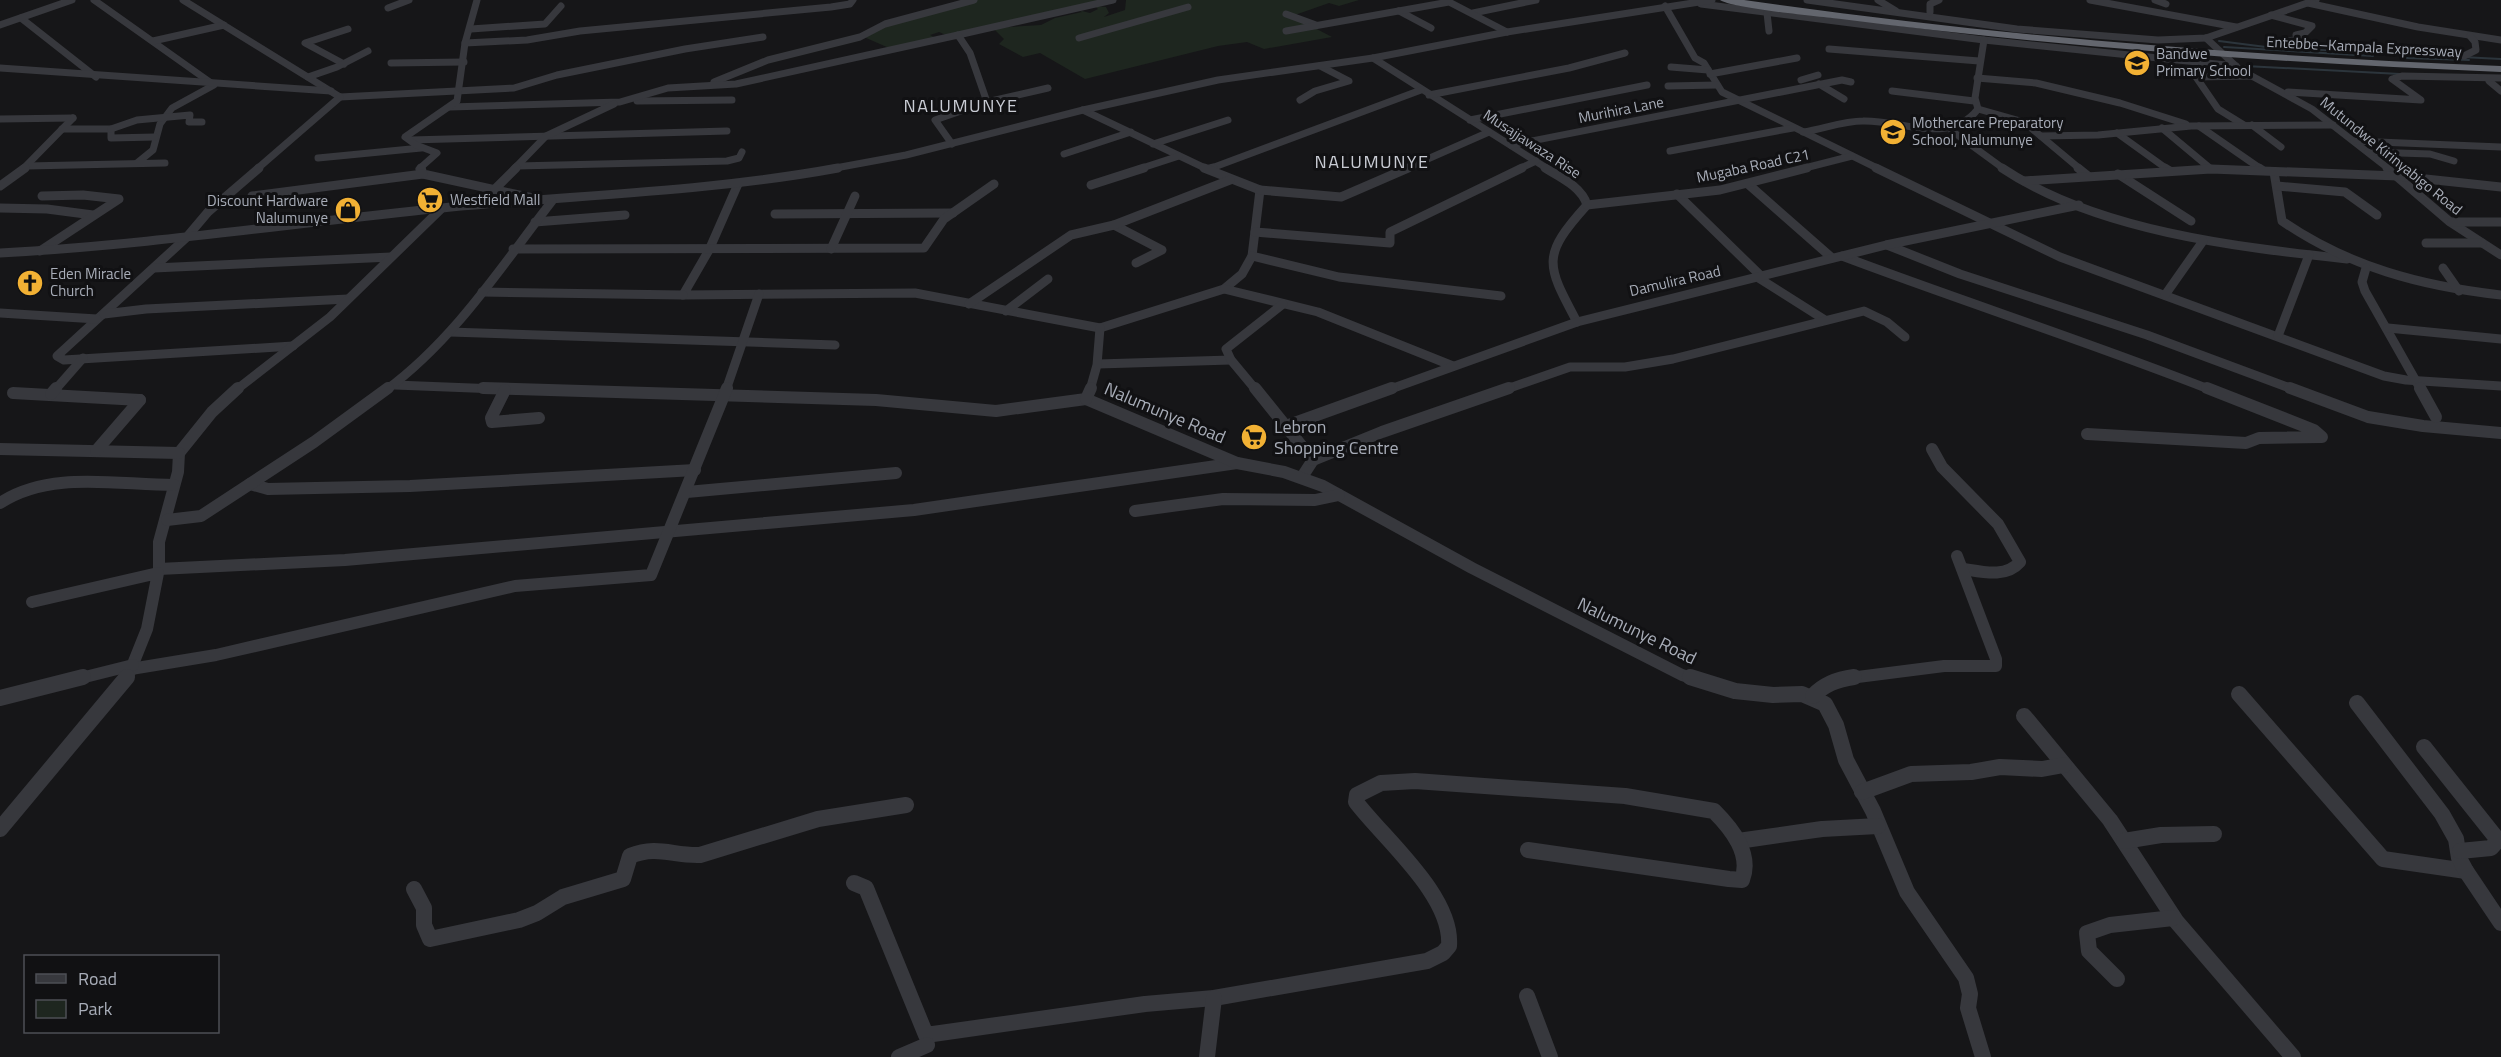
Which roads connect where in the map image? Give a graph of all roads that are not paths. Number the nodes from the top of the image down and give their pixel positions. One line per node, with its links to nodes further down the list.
1 (72, 0): 37 (street)
2 (94, 0): 56 (street)
3 (183, 0): 40 (street)
4 (409, 0): 27 (street)
5 (477, 0): 45 (street)
6 (853, 0): 57 (street)
7 (974, 0): 90 (street)
8 (1113, 0): 49 (street)
9 (1536, 0): 31 (street)
10 (1673, 0): 22 (street)
11 (1712, 0): 22 (street)
12 (1725, 0): 20 (highway, Entebbe–Kampala Expressway)
13 (1807, 0): 35 (street)
14 (1835, 0): 28 (street)
15 (1878, 0): 28 (street)
16 (1939, 0): 30 (street)
17 (2090, 0): 33 (street)
18 (2155, 0): 21 (street)
19 (2314, 0): 23 (street)
20 (1744, 1): 73 (highway, Entebbe–Kampala Expressway)
21 (2168, 2): 33 (street)
22 (1692, 3): 25 (street); 32 (street)
23 (2305, 3): 36 (street); 50 (street)
24 (561, 6): 45 (street)
25 (1665, 6): 48 (street); 76 (street)
26 (1188, 7): 52 (street)
27 (387, 8)
28 (1890, 8): 30 (street); 35 (street)
29 (1399, 12): 31 (street); 41 (street); 43 (street)
30 (1930, 12): 38 (street)
31 (1473, 13): 48 (street)
32 (1767, 13): 47 (street); 54 (street)
33 (2176, 14): 42 (street)
34 (1286, 15): 41 (street)
35 (1902, 15): 53 (street)
36 (2270, 15): 42 (street); 58 (street)
37 (21, 18): 39 (street); 79 (street)
38 (2008, 20)
39 (0, 25)
40 (224, 25): 56 (street); 80 (street)
41 (1317, 26): 46 (street)
42 (2236, 27): 53 (street)
43 (1431, 28)
44 (348, 29): 70 (street)
45 (471, 29): 57 (street)
46 (1286, 31)
47 (1769, 31)
48 (1507, 32): 64 (street)
49 (958, 35): 90 (street); 105 (street)
50 (2469, 36): 55 (street); 63 (street)
51 (763, 37): 94 (street)
52 (1079, 38)
53 (2206, 38): 71 (street, Mutundwe Kirinyabigo Road)
54 (1984, 40): 66 (street); 71 (street)
55 (2501, 40)
56 (153, 41): 86 (street)
57 (465, 43): 68 (street)
58 (2289, 44)
59 (1829, 49): 62 (street)
60 (368, 51): 70 (street)
61 (1625, 53): 97 (street)
62 (1898, 56): 66 (street); 67 (street)
63 (2464, 56)
64 (1373, 58): 72 (street); 97 (street, Musajjawaza Rise)
65 (1797, 58): 76 (street)
66 (1978, 60): 81 (street)
67 (1870, 61)
68 (464, 62): 69 (street); 94 (street)
69 (391, 63)
70 (344, 64): 80 (street)
71 (2233, 64): 78 (street, Mutundwe Kirinyabigo Road)
72 (1318, 66): 102 (street); 108 (street)
73 (2501, 67)
74 (0, 68): 79 (street)
75 (1676, 69): 76 (street)
76 (1709, 72): 88 (street)
77 (1818, 75): 89 (street)
78 (2252, 76): 98 (street, Mutundwe Kirinyabigo Road); 114 (street)
79 (96, 77): 86 (street)
80 (308, 77): 93 (street)
81 (1977, 78): 106 (street); 116 (street)
82 (2460, 78): 83 (street); 84 (street); 98 (street)
83 (2501, 80): 84 (street)
84 (2489, 81): 96 (street)
85 (1851, 82): 89 (street, Murihira Lane)
86 (214, 85): 93 (street); 110 (street)
87 (1647, 85): 112 (street)
88 (1717, 85): 91 (street); 103 (street)
89 (1816, 85): 100 (street); 103 (street, Murihira Lane)
90 (705, 86): 104 (street)
91 (1668, 86)
92 (1048, 88): 105 (street)
93 (331, 91): 99 (street)
94 (459, 91): 99 (street); 107 (street)
95 (1892, 91): 106 (street)
96 (2501, 91)
97 (1425, 92): 112 (street, Musajjawaza Rise); 152 (street)
98 (2285, 92): 115 (street, Mutundwe Kirinyabigo Road)
99 (340, 97): 195 (street)
100 (1844, 99)
101 (732, 100): 104 (street)
102 (1300, 100)
103 (1736, 100): 117 (street); 134 (street, Murihira Lane)
104 (620, 102): 107 (street); 127 (street)
105 (987, 102): 132 (street)
106 (1976, 105): 122 (street); 128 (street)
107 (450, 107): 130 (street)
108 (1083, 110): 123 (street); 132 (street)
109 (0, 118): 119 (street)
110 (161, 118): 113 (street); 120 (street); 129 (street)
111 (1228, 120): 133 (street)
112 (1470, 120): 124 (street, Musajjawaza Rise)
113 (202, 122)
114 (2249, 125): 115 (street); 116 (street); 136 (street)
115 (2333, 125): 131 (street, Mutundwe Kirinyabigo Road)
116 (2195, 126): 118 (street); 154 (street)
117 (1794, 128): 125 (street); 139 (street)
118 (2162, 128): 126 (street); 151 (street)
119 (62, 129): 120 (street); 149 (street)
120 (111, 129): 129 (street)
121 (727, 131): 127 (street)
122 (1952, 131): 125 (street); 161 (street)
123 (1131, 132): 133 (street); 141 (street)
124 (1489, 132): 134 (street, Musajjawaza Rise); 170 (street)
125 (1803, 132): 143 (street)
126 (2117, 133): 128 (street); 153 (street)
127 (546, 136): 130 (street); 150 (street)
128 (2041, 136): 158 (street)
129 (155, 137): 147 (street)
130 (406, 140): 135 (street)
131 (2354, 141): 137 (street); 140 (street, Mutundwe Kirinyabigo Road)
132 (952, 144): 163 (street)
133 (1153, 144): 142 (street)
134 (1511, 145): 145 (street, Musajjawaza Rise)
135 (424, 147): 144 (street); 156 (street)
136 (2281, 147)
137 (2501, 147)
138 (742, 152): 150 (street)
139 (1670, 152)
140 (2368, 152): 146 (street); 159 (street, Mutundwe Kirinyabigo Road)
141 (1064, 154)
142 (1179, 156): 152 (street); 165 (street)
143 (1852, 156): 162 (street, Mugaba Road C21); 192 (street)
144 (318, 158)
145 (1536, 161): 176 (street, Musajjawaza Rise); 194 (street)
146 (2454, 161)
147 (137, 163): 148 (street); 149 (street)
148 (165, 163)
149 (27, 166): 166 (street)
150 (517, 166): 169 (street)
151 (2211, 169): 153 (street); 154 (street)
152 (1209, 170): 160 (street)
153 (2170, 171): 157 (street)
154 (2264, 171): 155 (street)
155 (2274, 172): 159 (street); 167 (street)
156 (423, 174): 169 (street); 173 (street)
157 (2118, 174): 158 (street); 188 (street)
158 (2088, 176): 161 (street)
159 (2398, 176): 168 (street); 190 (street, Mutundwe Kirinyabigo Road)
160 (1230, 180): 170 (street); 193 (street)
161 (2024, 181): 177 (street)
162 (1749, 183): 171 (street, Mugaba Road C21); 209 (street)
163 (738, 184): 175 (street); 202 (street)
164 (994, 184): 182 (street)
165 (1091, 185)
166 (0, 186)
167 (2277, 186): 186 (street); 210 (street)
168 (2501, 187)
169 (495, 189): 175 (street)
170 (1260, 190): 194 (street)
171 (1677, 194): 176 (street, Mugaba Road C21); 215 (street)
172 (42, 196): 184 (street)
173 (252, 196)
174 (855, 196): 181 (street)
175 (547, 201): 179 (street); 189 (street)
176 (1587, 205): 232 (street, Musajjawaza Rise)
177 (2079, 205): 192 (street, Damulira Road); 196 (street)
178 (0, 208): 180 (street)
179 (442, 208): 195 (street); 208 (street)
180 (47, 209): 184 (street); 187 (street)
181 (848, 213): 182 (street); 183 (street); 201 (street)
182 (953, 213): 201 (street)
183 (775, 214)
184 (93, 215): 203 (street)
185 (625, 215): 189 (street)
186 (2377, 215)
187 (30, 219)
188 (2192, 221)
189 (535, 222): 200 (street)
190 (2450, 222): 191 (street); 198 (street, Mutundwe Kirinyabigo Road)
191 (2501, 222)
192 (1989, 223): 199 (street, Damulira Road); 222 (street)
193 (1114, 225): 211 (street); 226 (street)
194 (1256, 232): 207 (street)
195 (186, 238): 203 (street); 212 (street)
196 (2203, 241): 205 (street); 222 (street)
197 (2426, 243): 198 (street)
198 (2483, 243): 206 (street, Mutundwe Kirinyabigo Road)
199 (1886, 245): 209 (street, Damulira Road); 258 (street)
200 (513, 249): 202 (street); 219 (street)
201 (831, 249): 202 (street)
202 (709, 250): 221 (street)
203 (39, 251): 204 (street)
204 (0, 253)
205 (2309, 255): 210 (street); 237 (street)
206 (2501, 255)
207 (1252, 256): 217 (street); 224 (street)
208 (391, 257): 212 (street); 225 (street)
209 (1837, 257): 215 (street, Damulira Road); 257 (street)
210 (2347, 259): 213 (street)
211 (1136, 263)
212 (154, 268): 230 (street)
213 (2366, 268): 218 (street); 234 (street)
214 (2443, 268): 218 (street)
215 (1759, 277): 231 (street); 232 (street, Damulira Road)
216 (1048, 279): 228 (street)
217 (1224, 289): 227 (street); 233 (street)
218 (2459, 291): 223 (street)
219 (482, 292): 221 (street); 235 (street)
220 (759, 294): 221 (street); 226 (street); 239 (street)
221 (683, 295)
222 (2165, 295): 237 (street)
223 (2501, 295)
224 (1501, 296)
225 (348, 299): 230 (street); 241 (street)
226 (969, 304): 228 (street)
227 (1283, 304): 243 (street); 245 (street)
228 (1006, 312): 233 (street)
229 (0, 313): 230 (street)
230 (101, 317): 242 (street)
231 (1825, 320): 236 (street); 263 (street)
232 (1577, 322): 245 (street, Damulira Road)
233 (1100, 328): 244 (street)
234 (2388, 328): 238 (street); 246 (street)
235 (450, 332): 239 (street); 247 (street)
236 (1905, 336)
237 (2278, 336): 246 (street)
238 (2501, 339)
239 (744, 341): 240 (street); 252 (street)
240 (835, 345)
241 (293, 346): 242 (street); 262 (street)
242 (83, 358): 251 (street)
243 (1231, 360): 244 (street); 256 (street)
244 (1098, 364): 253 (street)
245 (1453, 366): 256 (street, Damulira Road)
246 (2414, 379): 248 (street); 254 (street)
247 (395, 385): 249 (street); 268 (street)
248 (2501, 386)
249 (505, 390): 252 (street); 255 (street)
250 (13, 393): 251 (street)
251 (51, 394): 261 (street)
252 (723, 398): 253 (street); 265 (street)
253 (1086, 399): 264 (street, Nalumunye Road)
254 (2436, 417)
255 (539, 418)
256 (1289, 425): 263 (street)
257 (2087, 434)
258 (2501, 434)
259 (0, 449): 261 (street)
260 (1932, 449): 277 (street)
261 (96, 452): 262 (street)
262 (179, 453): 269 (street)
263 (1312, 460): 267 (street)
264 (1237, 463): 267 (street, Nalumunye Road); 275 (street)
265 (695, 470): 268 (street); 270 (street)
266 (896, 473): 270 (street)
267 (1302, 477): 271 (street, Nalumunye Road)
268 (250, 484): 274 (street)
269 (174, 485): 272 (street); 274 (street)
270 (687, 492): 275 (street)
271 (1339, 495): 273 (street); 281 (street, Nalumunye Road)
272 (0, 503)
273 (1135, 511)
274 (167, 520): 275 (street)
275 (669, 532): 279 (street)
276 (1957, 556): 277 (street)
277 (1964, 570): 281 (street)
278 (32, 602): 279 (street)
279 (132, 667): 282 (street); 290 (street)
280 (2239, 694): 296 (street)
281 (1813, 696): 287 (street)
282 (0, 698)
283 (2358, 703): 295 (street)
284 (2024, 716): 286 (street)
285 (2424, 747): 295 (street)
286 (2064, 765): 287 (street); 293 (street)
287 (1862, 792): 289 (street)
288 (906, 805): 298 (street)
289 (1878, 826): 292 (street); 308 (street)
290 (0, 829)
291 (2214, 834): 293 (street)
292 (1738, 841): 294 (street); 303 (street)
293 (2124, 841): 299 (street)
294 (1528, 850)
295 (2460, 851): 296 (street)
296 (2466, 871): 300 (street)
297 (854, 883): 303 (street)
298 (414, 889)
299 (2173, 918): 301 (street); 309 (street)
300 (2501, 923)
301 (2117, 979)
302 (1527, 996): 307 (street)
303 (1214, 998): 306 (street)
304 (927, 1045): 305 (street)
305 (899, 1057)
306 (1207, 1057)
307 (1551, 1057)
308 (1983, 1057)
309 (2293, 1057)

